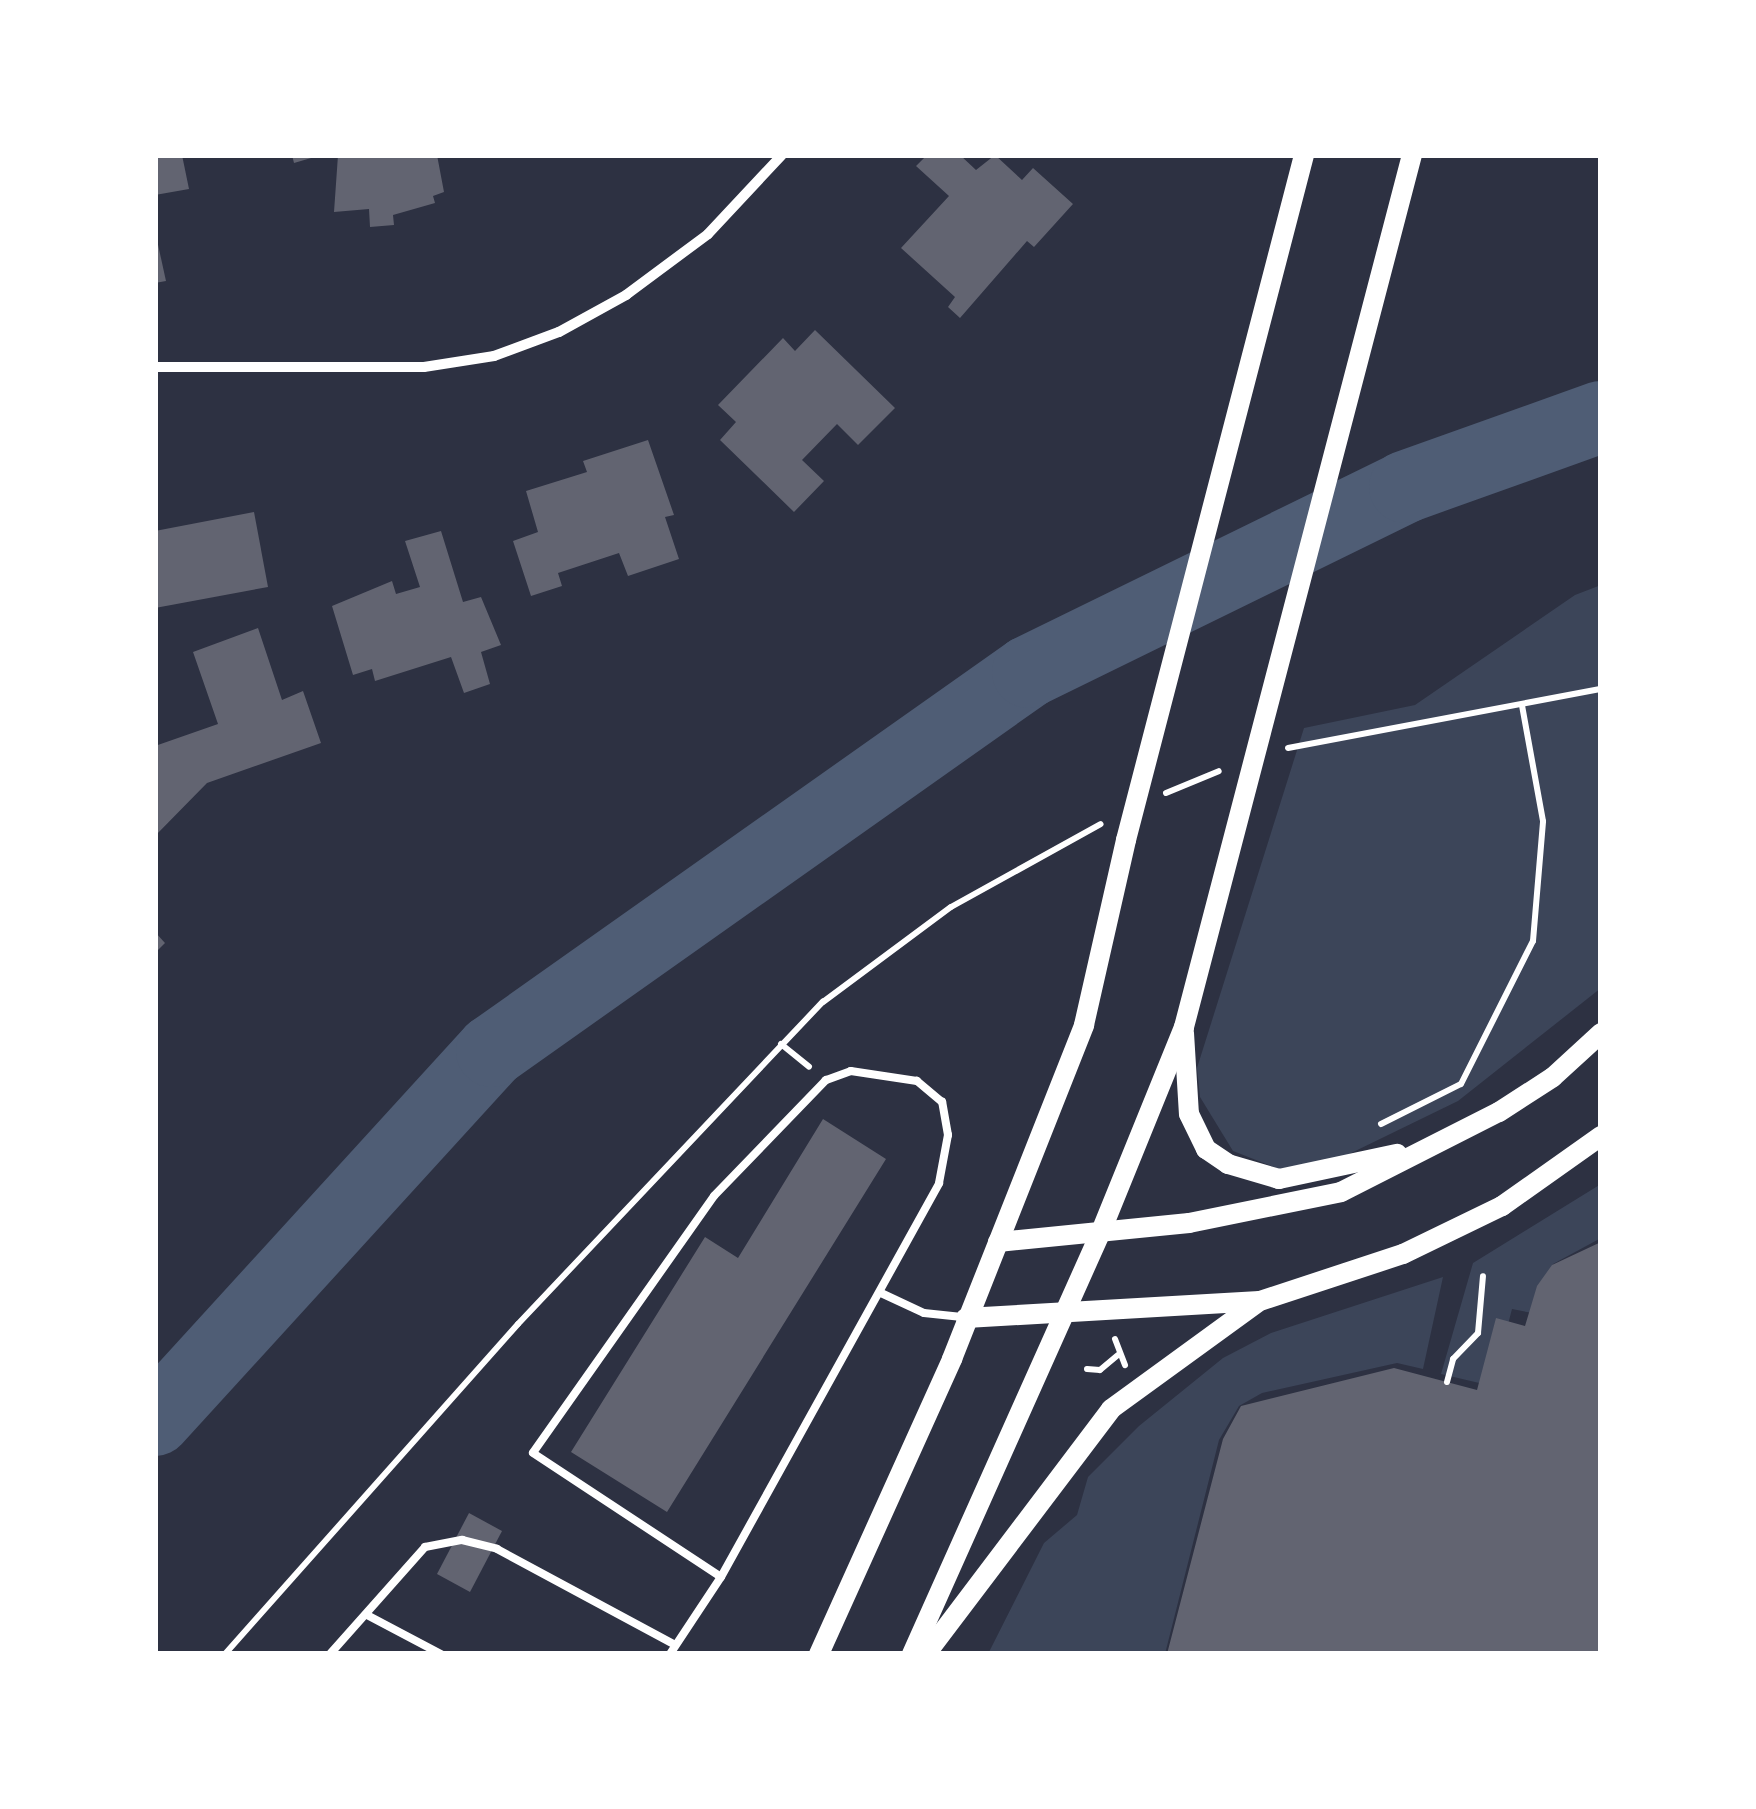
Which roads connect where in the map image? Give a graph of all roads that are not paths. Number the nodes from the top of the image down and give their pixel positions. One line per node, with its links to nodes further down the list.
1 (782, 155): 4 (street)
2 (1304, 155): 10 (main road)
3 (1412, 155): 5 (main road)
4 (155, 366)
5 (1184, 1027): 8 (main road); 9 (main road)
6 (1601, 1033): 8 (main road)
7 (1601, 1136): 12 (main road)
8 (1447, 1141): 9 (main road)
9 (1102, 1229): 10 (main road); 13 (main road)
10 (998, 1242): 14 (main road)
11 (881, 1293): 14 (lane); 15 (lane); 15 (lane)
12 (1260, 1301): 13 (main road); 23 (main road)
13 (1062, 1316): 14 (main road); 22 (main road)
14 (966, 1318): 21 (main road)
15 (721, 1577): 17 (lane)
16 (367, 1615): 17 (lane); 18 (lane); 19 (lane)
17 (675, 1645): 20 (lane)
18 (330, 1654)
19 (441, 1654)
20 (670, 1654)
21 (819, 1654)
22 (912, 1654)
23 (926, 1654)

